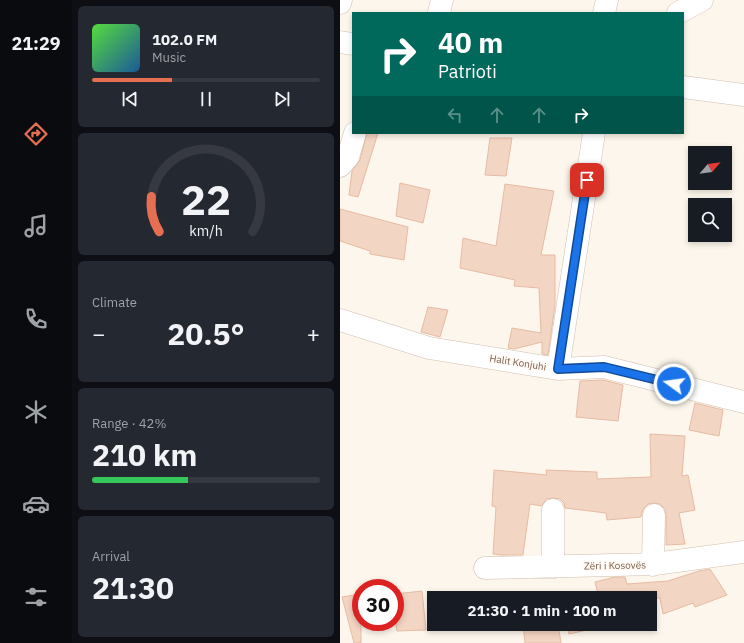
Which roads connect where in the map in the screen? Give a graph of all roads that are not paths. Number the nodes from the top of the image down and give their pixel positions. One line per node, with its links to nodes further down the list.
1 (442, 0): 4 (street)
2 (607, 0): 5 (street)
3 (702, 0): 6 (street)
4 (439, 12)
5 (604, 12)
6 (680, 12)
7 (340, 42): 8 (street)
8 (352, 44)
9 (684, 87): 10 (street)
10 (744, 95)
11 (355, 134): 13 (street)
12 (594, 134): 15 (street)
13 (340, 166)
14 (340, 320): 15 (street, Halit Konjuhi)
15 (558, 369): 16 (street, Halit Konjuhi)
16 (744, 402)
17 (553, 510): 21 (street)
18 (650, 516): 20 (street)
19 (744, 552): 20 (street, Zëri i Kosovës)
20 (648, 565): 21 (street, Zëri i Kosovës)
21 (553, 567): 22 (street, Zëri i Kosovës)
22 (485, 568)

